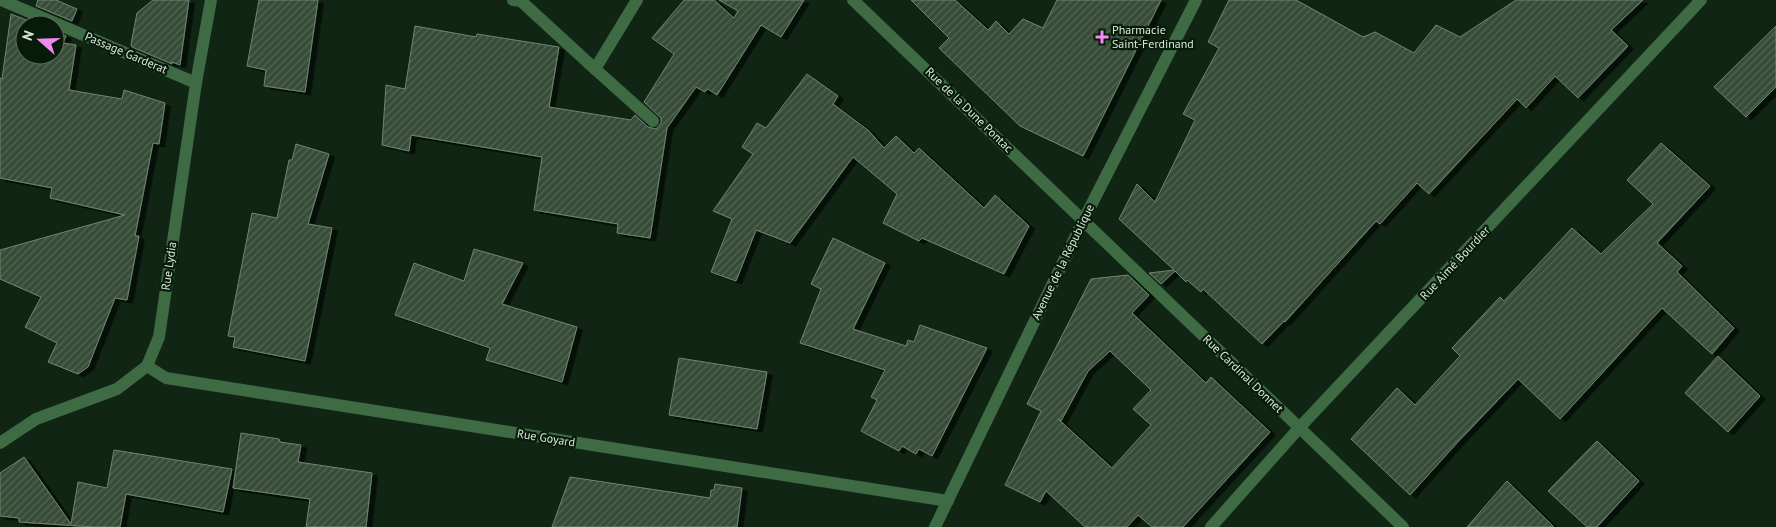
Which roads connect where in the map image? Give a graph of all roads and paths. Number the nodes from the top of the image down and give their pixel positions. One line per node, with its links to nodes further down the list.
1 (1, 0): 9 (street, Passage Garderat)
2 (210, 0): 9 (street, Rue Lydia)
3 (513, 0): 8 (street)
4 (637, 0): 8 (street)
5 (853, 0): 11 (street, Rue de la Dune Pontac)
6 (1196, 0): 11 (street, Avenue de la République)
7 (1701, 0): 13 (street, Rue Aimé Bourdier)
8 (595, 69): 10 (street)
9 (196, 83): 12 (street, Rue Lydia)
10 (653, 121)
11 (1083, 220): 13 (street, Rue Cardinal Donnet); 15 (street, Avenue de la République)
12 (147, 366): 14 (street); 15 (street, Rue Goyard)
13 (1300, 428): 17 (street, Rue Aimé Bourdier); 18 (street, Rue Cardinal Donnet)
14 (0, 443)
15 (948, 501): 16 (street, Avenue de la République)
16 (935, 527)
17 (1211, 527)
18 (1403, 527)

